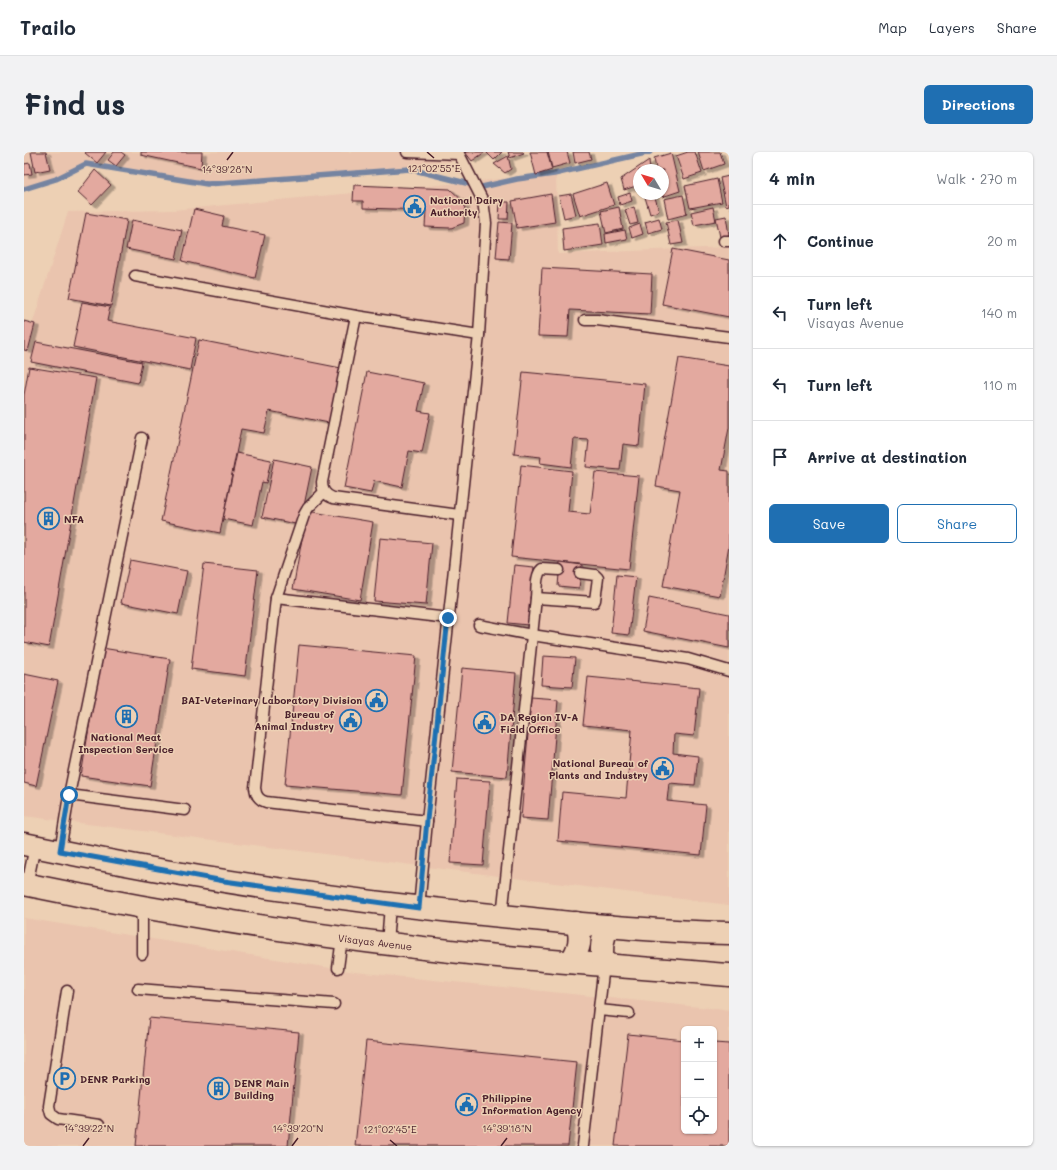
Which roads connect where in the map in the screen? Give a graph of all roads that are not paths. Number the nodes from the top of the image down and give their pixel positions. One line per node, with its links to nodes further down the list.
1 (407, 152): 2 (lane)
2 (459, 153): 6 (lane)
3 (135, 276): 4 (lane)
4 (356, 316): 6 (lane); 9 (lane)
5 (585, 320): 7 (lane)
6 (479, 335): 10 (lane)
7 (729, 338)
8 (142, 438): 19 (lane)
9 (324, 492): 10 (lane); 13 (lane)
10 (459, 515): 15 (lane)
11 (559, 570): 14 (lane)
12 (580, 573): 14 (lane)
13 (276, 598): 15 (lane); 21 (lane)
14 (536, 598): 17 (lane)
15 (448, 618): 21 (lane)
16 (479, 625): 17 (lane)
17 (532, 635): 18 (lane); 28 (lane)
18 (729, 671)
19 (69, 795): 20 (lane); 23 (lane)
20 (185, 810)
21 (427, 820): 27 (lane)
22 (29, 845): 23 (main road); 24 (lane)
23 (60, 851): 25 (main road)
24 (25, 885): 26 (main road, Visayas Avenue)
25 (390, 904): 27 (main road); 33 (lane)
26 (140, 907): 32 (main road, Visayas Avenue); 34 (lane)
27 (419, 908): 28 (main road)
28 (502, 916): 29 (main road)
29 (576, 923): 30 (main road); 35 (main road)
30 (609, 926): 31 (main road); 36 (main road)
31 (729, 933)
32 (342, 938): 33 (main road, Visayas Avenue); 37 (lane)
33 (387, 944): 35 (main road, Visayas Avenue)
34 (142, 954)
35 (571, 962): 36 (main road, Visayas Avenue)
36 (604, 965): 38 (main road, Visayas Avenue); 42 (lane)
37 (338, 968)
38 (729, 975)
39 (138, 990): 41 (lane)
40 (67, 991): 44 (lane)
41 (334, 1004)
42 (599, 1010): 43 (lane); 45 (lane)
43 (629, 1013)
44 (99, 1125)
45 (583, 1146)

